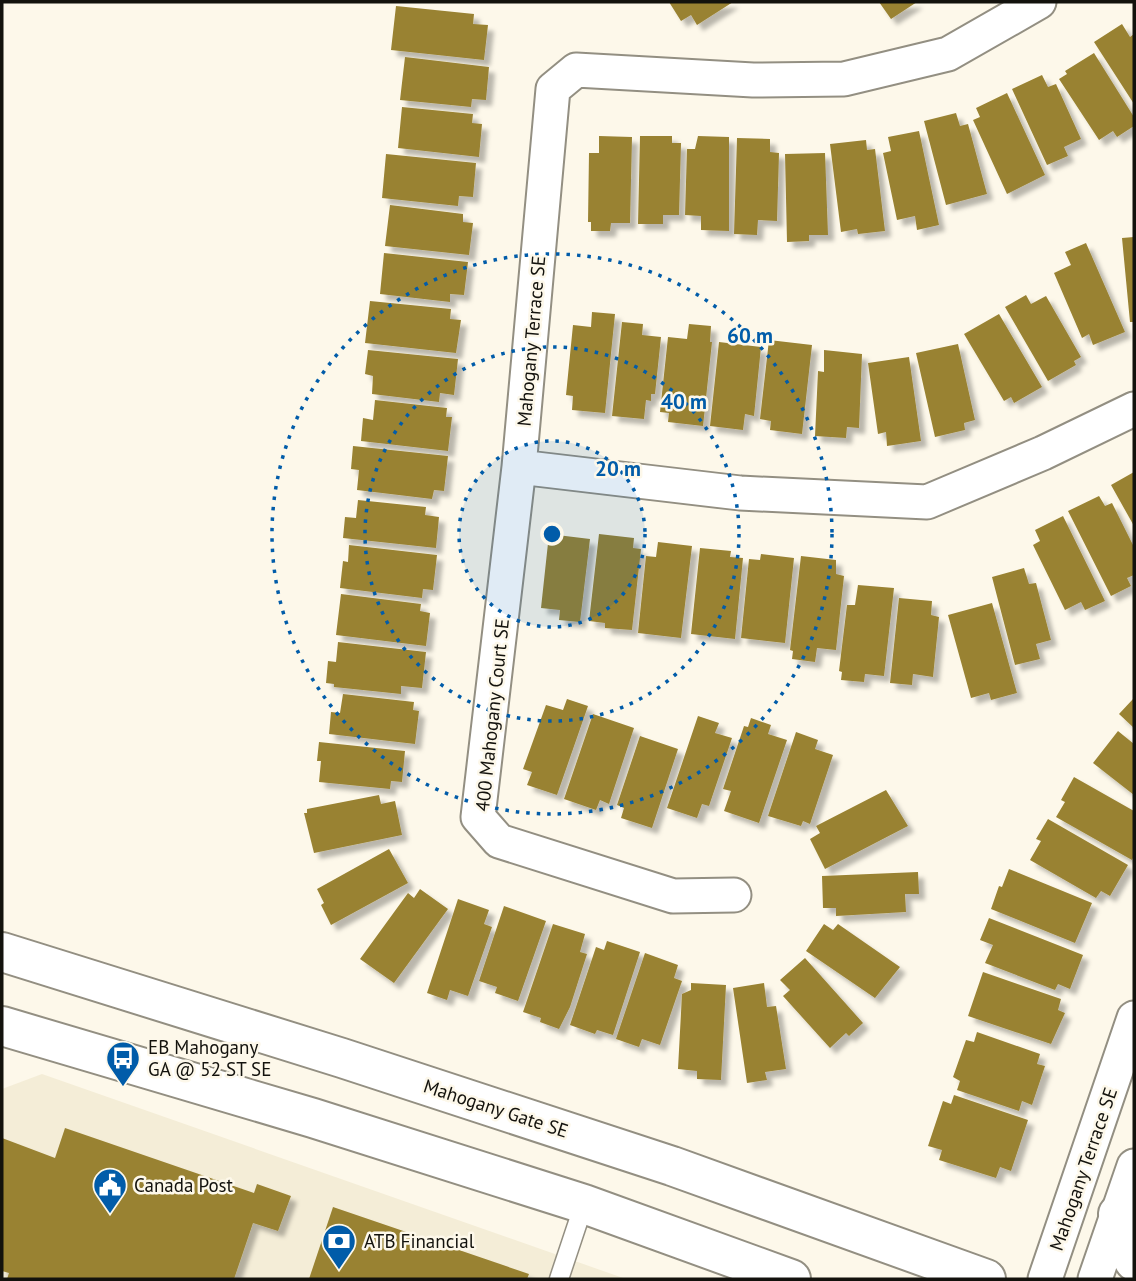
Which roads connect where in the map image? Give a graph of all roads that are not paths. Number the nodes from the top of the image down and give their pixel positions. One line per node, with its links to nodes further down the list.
1 (1040, 2): 3 (street, Mahogany Terrace SE)
2 (1134, 409): 3 (street)
3 (519, 467): 4 (street, 400 Mahogany Court SE)
4 (734, 895)
5 (2, 952): 14 (street, Mahogany Gate SE)
6 (1134, 1018): 15 (street, Mahogany Terrace SE)
7 (2, 1026): 9 (street)
8 (1134, 1166): 10 (street)
9 (584, 1204): 12 (lane); 13 (street)
10 (1118, 1214): 11 (street); 16 (street)
11 (1134, 1261)
12 (559, 1279)
13 (791, 1279)
14 (986, 1279)
15 (1045, 1279)
16 (1095, 1279)

